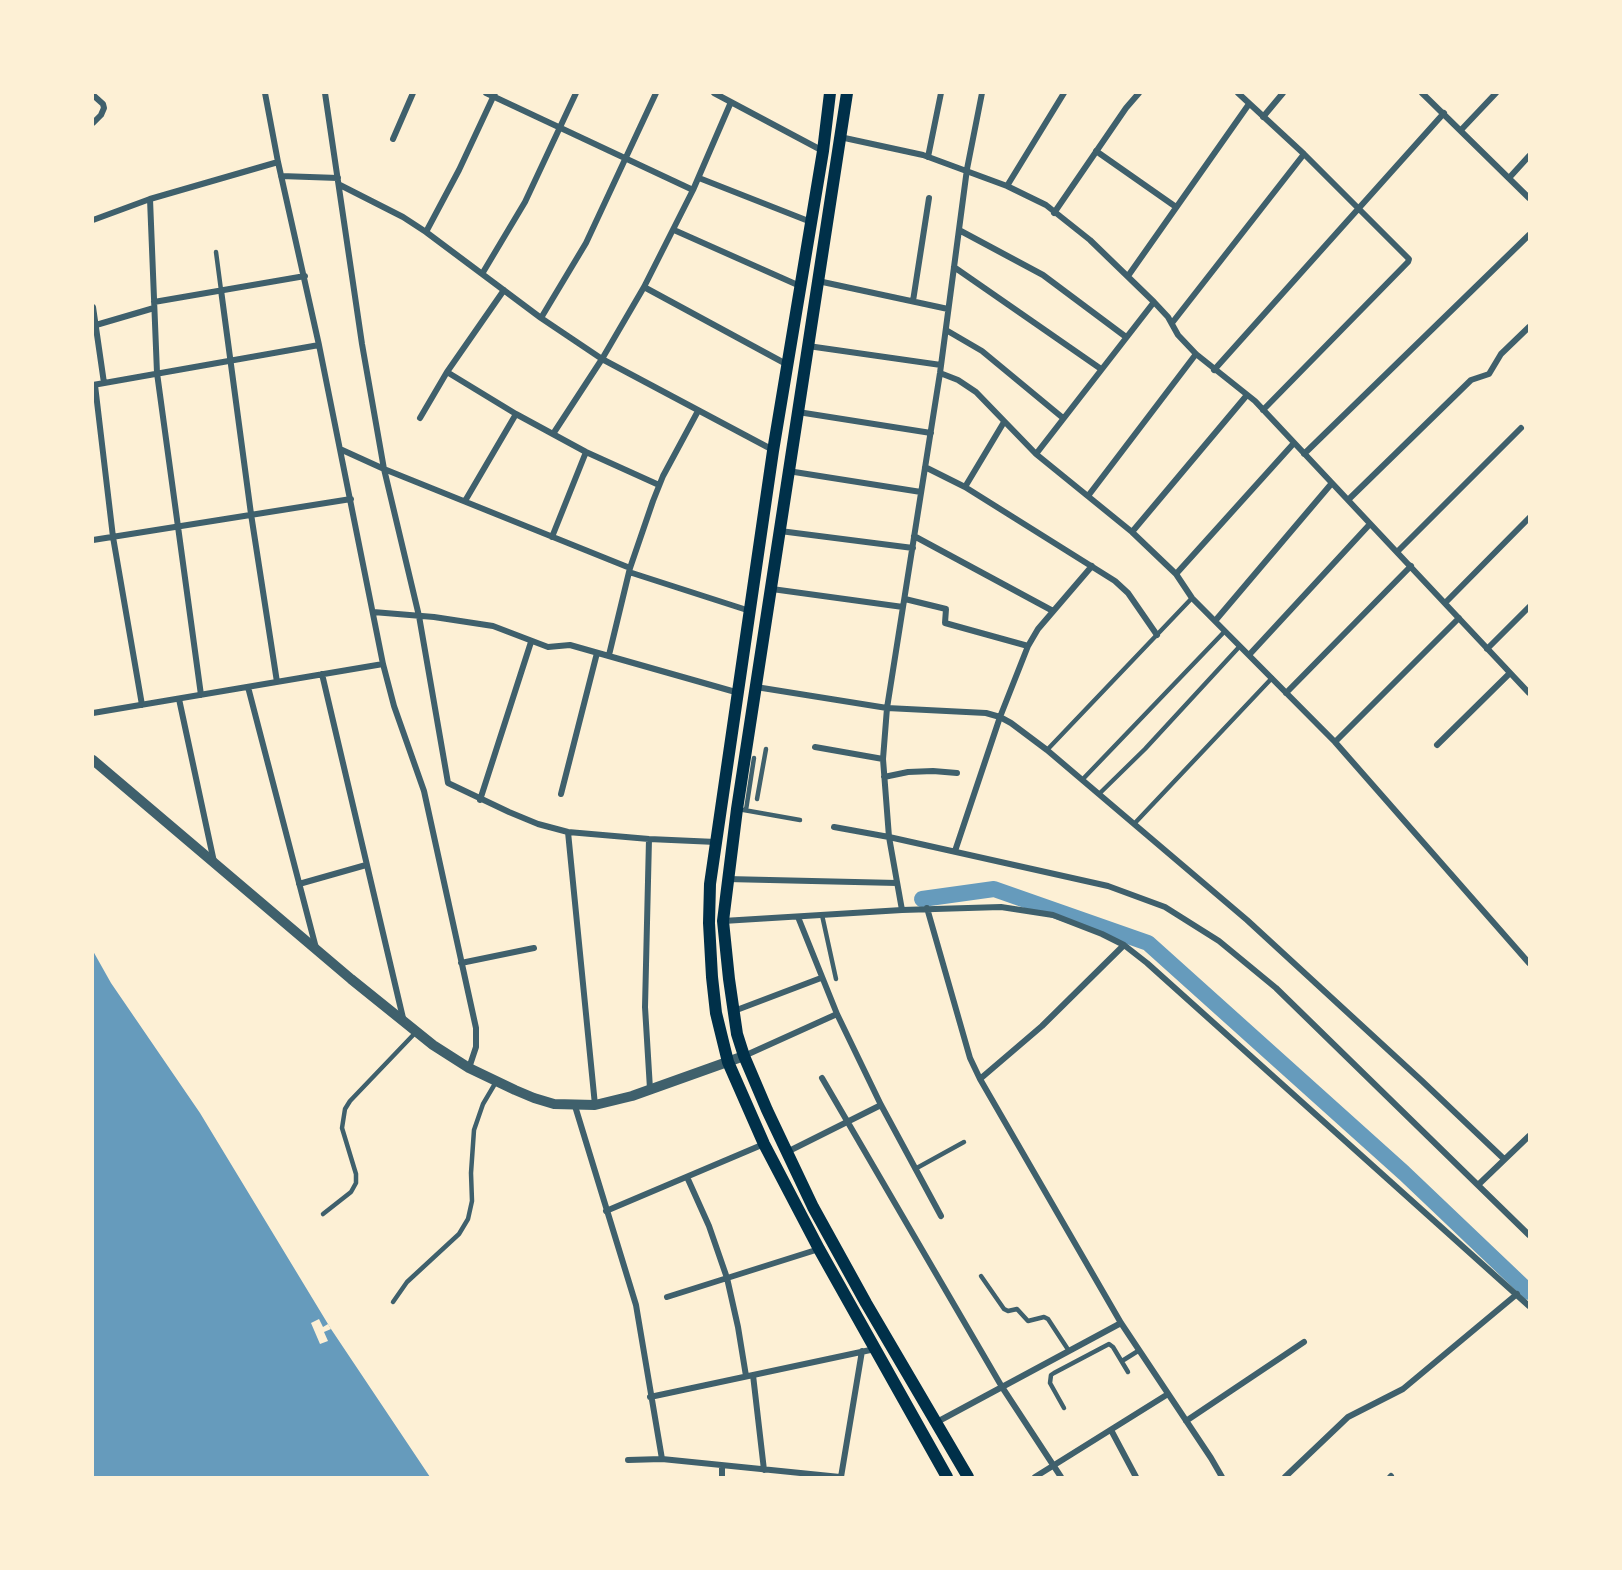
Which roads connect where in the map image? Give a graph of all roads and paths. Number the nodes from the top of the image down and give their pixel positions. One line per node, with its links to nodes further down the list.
1 (265, 93): 35 (street)
2 (325, 93): 40 (street)
3 (413, 93): 28 (street)
4 (486, 93): 18 (street)
5 (576, 93): 25 (street)
6 (656, 93): 34 (street)
7 (714, 93): 20 (street)
8 (830, 93): 29 (main road)
9 (847, 93): 27 (main road)
10 (941, 93): 33 (street)
11 (982, 93): 36 (street)
12 (1064, 93): 41 (street)
13 (1139, 93): 30 (street)
14 (1238, 93): 21 (street)
15 (1283, 93): 23 (street)
16 (1422, 93): 22 (street)
17 (1496, 93): 26 (street)
18 (494, 94): 25 (street); 53 (street)
19 (93, 95): 24 (street)
20 (731, 102): 29 (street); 38 (street)
21 (1249, 104): 23 (street); 46 (street)
22 (1444, 114): 26 (street); 47 (street)
23 (1263, 117): 31 (street)
24 (93, 123)
25 (560, 128): 34 (street); 57 (street)
26 (1461, 130): 39 (street)
27 (839, 137): 33 (street); 60 (main road)
28 (393, 139)
29 (823, 151): 50 (main road)
30 (1096, 151): 46 (street); 48 (street)
31 (1304, 154): 47 (street); 71 (street)
32 (1529, 156): 39 (street)
33 (928, 157): 36 (street)
34 (625, 158): 42 (street); 70 (street)
35 (278, 162): 37 (street); 45 (street)
36 (967, 170): 41 (street); 52 (street)
37 (281, 176): 40 (street); 58 (street)
38 (699, 178): 42 (street); 50 (street)
39 (1509, 178): 44 (street)
40 (339, 182): 53 (street); 108 (street)
41 (1007, 186): 48 (street)
42 (693, 190): 51 (street)
43 (929, 198): 65 (street)
44 (1529, 198)
45 (150, 199): 49 (street); 67 (street)
46 (1176, 207): 59 (street)
47 (1358, 208): 84 (street); 91 (street)
48 (1054, 213): 59 (street)
49 (93, 220)
50 (811, 222): 61 (main road)
51 (674, 230): 61 (street); 62 (street)
52 (959, 231): 56 (street); 75 (street)
53 (426, 232): 57 (street)
54 (1529, 235): 106 (street)
55 (216, 252): 63 (lane)
56 (954, 267): 69 (street); 83 (street)
57 (482, 274): 64 (street)
58 (305, 276): 63 (street); 76 (street)
59 (1128, 276): 66 (street)
60 (817, 281): 65 (street); 77 (main road)
61 (800, 286): 81 (main road)
62 (644, 287): 80 (street); 81 (street)
63 (221, 290): 67 (street); 79 (street)
64 (504, 290): 70 (street); 85 (street)
65 (913, 302): 69 (street)
66 (1154, 302): 71 (street); 75 (street)
67 (154, 305): 72 (street); 86 (street)
68 (93, 307): 72 (street)
69 (948, 309): 74 (street)
70 (541, 318): 80 (street)
71 (1172, 323): 78 (street)
72 (96, 325): 88 (street)
73 (1529, 327): 116 (street)
74 (945, 330): 82 (street); 96 (street)
75 (1126, 337): 83 (street)
76 (320, 345): 79 (street); 102 (street)
77 (807, 346): 82 (street); 93 (main road)
78 (1196, 354): 84 (street); 114 (street)
79 (230, 360): 86 (street); 118 (street)
80 (602, 360): 92 (street); 100 (street)
81 (788, 365): 103 (main road)
82 (941, 365): 87 (street)
83 (1101, 369): 96 (street)
84 (1214, 370): 90 (street)
85 (447, 372): 94 (street); 95 (street)
86 (157, 373): 88 (street); 121 (street)
87 (940, 373): 97 (street); 99 (street)
88 (104, 383): 89 (street)
89 (94, 385): 125 (street)
90 (1247, 395): 91 (street); 123 (street)
91 (1263, 410): 101 (street)
92 (698, 411): 103 (street); 111 (street)
93 (797, 412): 99 (street); 109 (main road)
94 (516, 414): 100 (street); 117 (street)
95 (420, 418)
96 (1064, 418): 105 (street)
97 (1004, 422): 105 (street); 112 (street)
98 (1521, 428): 129 (street)
99 (931, 433): 107 (street)
100 (553, 434): 104 (street)
101 (1294, 443): 106 (street); 133 (street)
102 (340, 449): 108 (street); 115 (street)
103 (773, 451): 140 (main road)
104 (586, 452): 111 (street); 126 (street)
105 (1036, 454): 114 (street)
106 (1304, 454): 110 (street)
107 (925, 467): 112 (street); 113 (street)
108 (384, 469): 117 (street); 143 (street)
109 (788, 471): 113 (street); 122 (main road)
110 (1332, 483): 116 (street); 145 (street)
111 (659, 485): 132 (street)
112 (965, 487): 130 (street)
113 (921, 492): 124 (street)
114 (1088, 496): 123 (street)
115 (351, 499): 118 (street); 142 (street)
116 (1348, 500): 120 (street)
117 (465, 501): 126 (street)
118 (251, 514): 121 (street); 159 (street)
119 (1529, 518): 137 (street)
120 (1370, 524): 129 (street); 154 (street)
121 (177, 526): 125 (street); 165 (street)
122 (780, 531): 128 (street); 134 (main road)
123 (1132, 532): 133 (street)
124 (914, 536): 128 (street); 141 (street)
125 (113, 537): 127 (street); 167 (street)
126 (552, 537): 132 (street)
127 (93, 540)
128 (912, 548): 136 (street)
129 (1397, 552): 131 (street)
130 (1092, 566): 141 (street); 147 (street)
131 (1411, 566): 137 (street); 163 (street)
132 (630, 570): 140 (street); 153 (street)
133 (1176, 574): 135 (street)
134 (771, 589): 138 (street); 161 (main road)
135 (1192, 598): 145 (street); 147 (lane)
136 (905, 599): 138 (street); 149 (street)
137 (1445, 603): 144 (street)
138 (903, 607): 168 (street)
139 (1529, 607): 151 (street)
140 (750, 611): 162 (main road)
141 (1053, 611): 149 (street)
142 (373, 612): 143 (street); 155 (street)
143 (419, 616): 148 (street); 186 (street)
144 (1459, 618): 151 (street); 171 (street)
145 (1215, 621): 146 (street)
146 (1225, 631): 150 (street); 182 (lane)
147 (1157, 635): 175 (lane)
148 (531, 642): 152 (street); 186 (street)
149 (1028, 646): 170 (street)
150 (1240, 646): 154 (street); 184 (lane)
151 (1487, 649): 156 (street)
152 (597, 652): 153 (street); 183 (street)
153 (609, 655): 162 (street)
154 (1249, 655): 158 (street)
155 (383, 664): 157 (street); 209 (street)
156 (1510, 673): 164 (street); 172 (street)
157 (322, 674): 159 (street); 197 (street)
158 (1272, 678): 163 (street); 189 (lane)
159 (277, 682): 160 (street)
160 (248, 687): 165 (street); 200 (street)
161 (755, 687): 168 (street); 176 (main road)
162 (739, 693): 194 (main road)
163 (1286, 693): 171 (street)
164 (1529, 693)
165 (201, 695): 166 (street)
166 (179, 699): 167 (street); 196 (street)
167 (142, 705): 169 (street)
168 (887, 708): 170 (street); 177 (street)
169 (93, 713)
170 (1000, 717): 175 (street); 195 (street)
171 (1335, 742): 210 (street)
172 (1437, 746)
173 (815, 747): 177 (street)
174 (766, 749): 179 (lane)
175 (1047, 750): 182 (street)
176 (750, 758): 179 (lane); 187 (main road)
177 (883, 759): 181 (street)
178 (93, 760): 196 (street)
179 (764, 760): 185 (lane)
180 (957, 773): 181 (street)
181 (884, 777): 192 (street)
182 (1082, 780): 184 (street)
183 (561, 794)
184 (1099, 794): 189 (street)
185 (757, 799)
186 (480, 800): 191 (street)
187 (741, 809): 188 (lane); 198 (main road)
188 (800, 820)
189 (1134, 824): 232 (street)
190 (834, 827): 192 (street)
191 (568, 832): 193 (street); 224 (street)
192 (889, 837): 195 (street); 199 (street)
193 (649, 839): 194 (street); 223 (street)
194 (716, 842): 218 (main road)
195 (955, 851): 235 (street)
196 (214, 863): 208 (street)
197 (366, 865): 200 (street); 215 (street)
198 (727, 879): 199 (street); 205 (main road)
199 (897, 883): 202 (street)
200 (299, 884): 208 (street)
201 (927, 908): 202 (street); 206 (street); 221 (street)
202 (902, 910): 203 (street)
203 (822, 915): 204 (street); 212 (lane)
204 (798, 917): 205 (street); 211 (street)
205 (723, 921): 213 (main road)
206 (1124, 945): 221 (street); 243 (street)
207 (534, 948): 209 (street)
208 (316, 950): 215 (street)
209 (461, 963): 219 (street)
210 (1529, 963)
211 (821, 978): 213 (street); 214 (street)
212 (836, 979)
213 (733, 1011): 217 (main road)
214 (837, 1014): 217 (street); 225 (street)
215 (403, 1020): 216 (street)
216 (417, 1031): 219 (street); 237 (lane)
217 (744, 1056): 218 (street); 231 (main road)
218 (728, 1062): 223 (street); 230 (main road)
219 (469, 1068): 222 (street)
220 (822, 1078): 227 (street)
221 (980, 1079): 247 (street)
222 (496, 1082): 226 (street); 245 (lane)
223 (650, 1089): 224 (street)
224 (595, 1105): 226 (street)
225 (881, 1105): 227 (street); 233 (street)
226 (575, 1106): 236 (street)
227 (848, 1122): 231 (street); 258 (street)
228 (1529, 1136): 232 (street)
229 (964, 1142): 233 (lane)
230 (764, 1144): 234 (street); 240 (main road)
231 (787, 1152): 263 (main road)
232 (1504, 1159): 235 (street)
233 (915, 1169): 238 (street)
234 (687, 1177): 236 (street); 242 (street)
235 (1478, 1185): 239 (street)
236 (606, 1211): 260 (street)
237 (323, 1214)
238 (941, 1216)
239 (1529, 1235)
240 (819, 1250): 242 (street); 250 (main road)
241 (981, 1276): 251 (lane)
242 (727, 1278): 244 (street); 257 (street)
243 (1517, 1294): 246 (street); 278 (street)
244 (667, 1297)
245 (393, 1302)
246 (1529, 1306)
247 (1121, 1323): 249 (street); 252 (street)
248 (1304, 1342): 262 (street)
249 (1079, 1345): 251 (street); 253 (lane)
250 (869, 1350): 256 (street); 271 (street); 272 (main road)
251 (1069, 1351): 258 (street)
252 (1138, 1351): 254 (lane); 259 (street)
253 (1085, 1356): 254 (lane); 261 (lane)
254 (1122, 1361): 255 (lane)
255 (1128, 1372)
256 (753, 1375): 257 (street); 269 (street)
257 (746, 1376): 260 (street)
258 (1002, 1387): 263 (street); 267 (street)
259 (1167, 1394): 262 (street); 264 (street)
260 (650, 1397): 265 (street)
261 (1064, 1407)
262 (1186, 1421): 277 (street)
263 (937, 1422): 273 (main road)
264 (1111, 1430): 267 (street); 276 (street)
265 (662, 1459): 266 (street); 268 (street)
266 (628, 1460)
267 (1054, 1465): 274 (street); 275 (street)
268 (722, 1466): 269 (street); 270 (street)
269 (764, 1470): 271 (street)
270 (722, 1477)
271 (840, 1477)
272 (947, 1477)
273 (968, 1477)
274 (1035, 1477)
275 (1061, 1477)
276 (1136, 1477)
277 (1222, 1477)
278 (1285, 1477)

